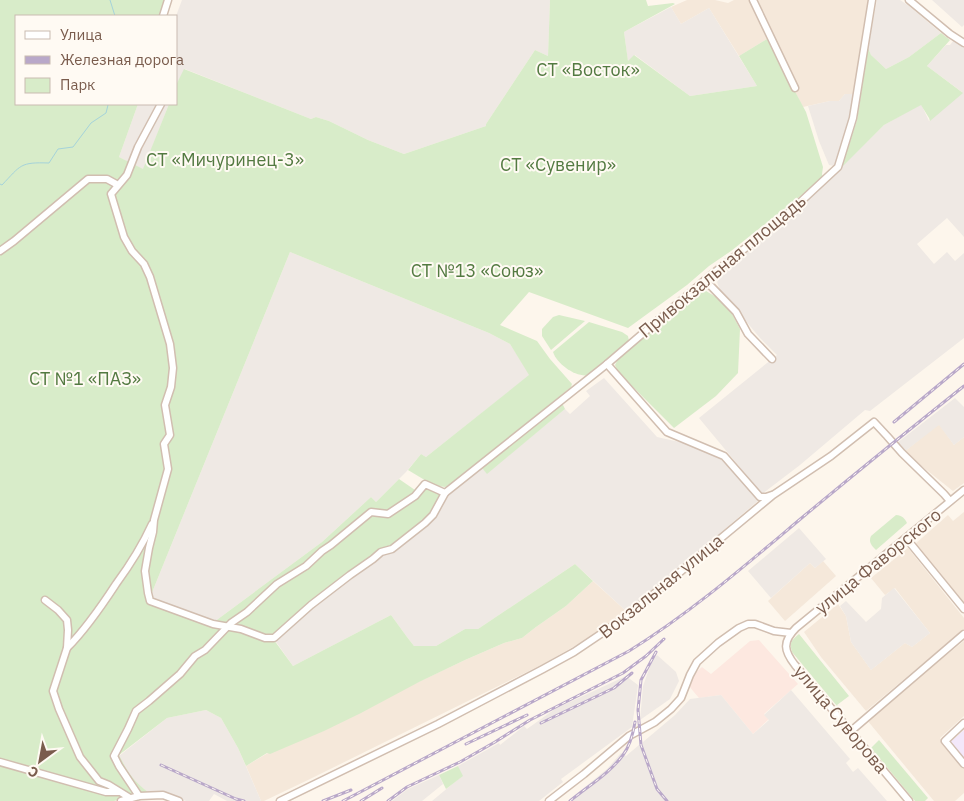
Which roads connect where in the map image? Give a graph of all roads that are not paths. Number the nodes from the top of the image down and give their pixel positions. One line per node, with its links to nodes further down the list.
1 (168, 0): 5 (street)
2 (753, 0): 7 (street)
3 (872, 0): 11 (street, Привокзальная площадь)
4 (909, 0): 6 (street)
5 (163, 15)
6 (964, 43)
7 (795, 88)
8 (160, 105): 9 (street)
9 (118, 185): 10 (street); 18 (street)
10 (0, 251)
11 (705, 280): 12 (street); 13 (street, Привокзальная площадь)
12 (772, 359)
13 (607, 364): 15 (street, Привокзальная площадь); 16 (street)
14 (964, 490): 17 (street, улица Фаворского)
15 (445, 493): 22 (street); 22 (street)
16 (773, 495): 17 (street, Вокзальная улица); 35 (street, Вокзальная улица)
17 (950, 501): 19 (street, улица Фаворского)
18 (154, 520): 22 (street); 25 (street)
19 (906, 538): 21 (street); 23 (street, улица Фаворского)
20 (45, 600): 25 (street)
21 (964, 609)
22 (228, 626): 31 (street)
23 (792, 633): 27 (street, улица Суворова); 36 (street)
24 (964, 634): 27 (street)
25 (67, 648): 30 (street)
26 (964, 723): 29 (street)
27 (851, 731): 37 (street, улица Суворова)
28 (0, 762): 30 (street)
29 (964, 764)
30 (120, 792): 32 (street)
31 (139, 796): 32 (street); 34 (street)
32 (130, 798): 33 (street)
33 (121, 801)
34 (179, 801)
35 (280, 801)
36 (549, 801)
37 (910, 801)

